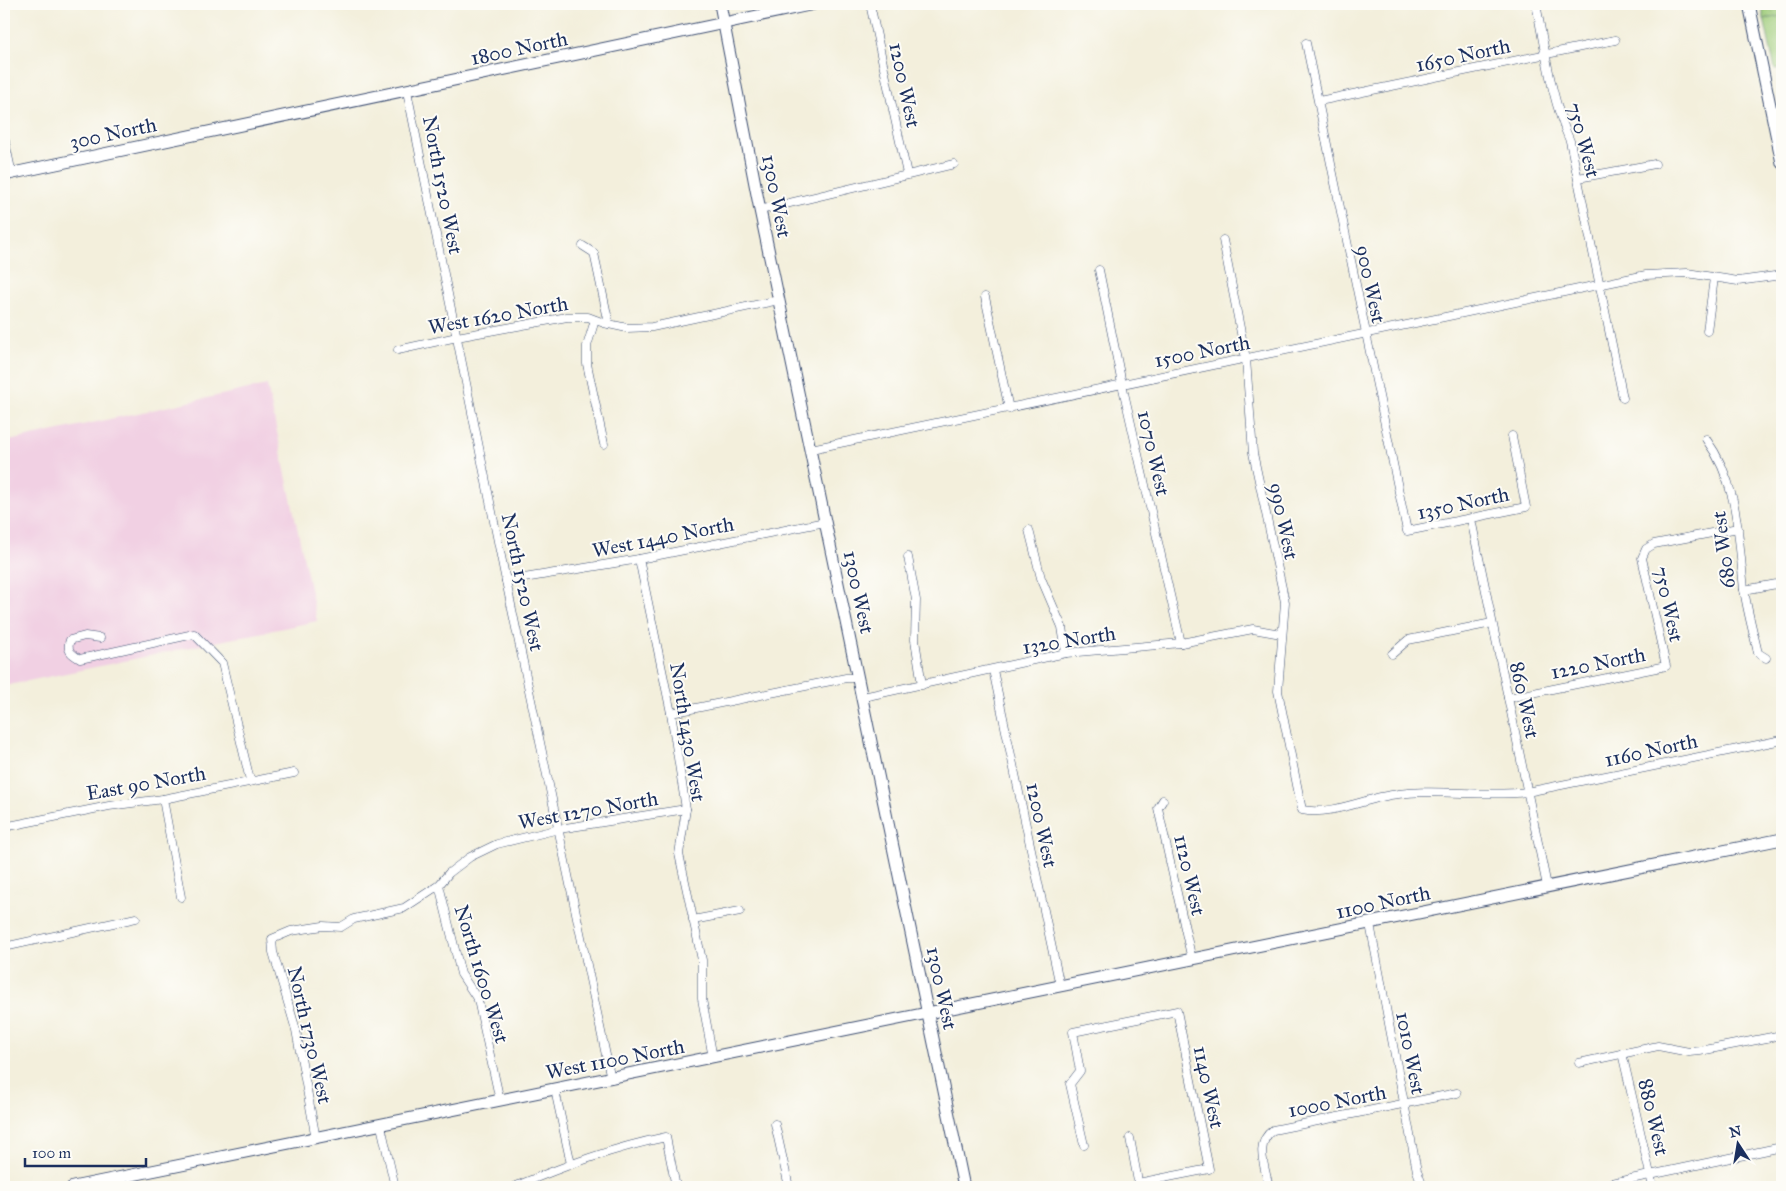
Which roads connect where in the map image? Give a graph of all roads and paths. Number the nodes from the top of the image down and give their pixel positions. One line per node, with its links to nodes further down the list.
1 (720, 4): 6 (street, 1300 West)
2 (814, 4): 6 (street, 1800 North)
3 (870, 4): 17 (street, 1200 West)
4 (1536, 4): 9 (street, 750 West)
5 (1749, 4): 16 (street)
6 (724, 24): 10 (street, 1800 North); 20 (street, 1300 West)
7 (1614, 40): 9 (street, 1650 North)
8 (1306, 42): 11 (street, 900 West)
9 (1546, 54): 11 (street, 1650 North); 19 (street, 750 West)
10 (407, 90): 12 (street, 1800 North); 33 (street, North 1520 West)
11 (1319, 101): 32 (street, 900 West)
12 (231, 127): 18 (street, 300 North)
13 (4, 137): 18 (street)
14 (954, 164): 17 (street)
15 (1655, 164): 19 (street)
16 (1782, 164)
17 (907, 174): 20 (street)
18 (8, 175)
19 (1578, 178): 26 (street, 750 West)
20 (760, 210): 28 (street, 1300 West)
21 (1223, 240): 35 (street, 990 West)
22 (583, 246): 30 (street)
23 (1099, 270): 36 (street, 1070 West)
24 (1782, 275): 25 (street, 1500 North)
25 (1714, 278): 26 (street, 1500 North); 31 (street)
26 (1600, 285): 32 (street, 1500 North); 37 (street, 750 West)
27 (985, 296): 38 (street)
28 (779, 300): 30 (street, West 1620 North); 42 (street, 1300 West)
29 (595, 320): 30 (street, West 1620 North); 33 (street, West 1620 North); 41 (street)
30 (609, 324)
31 (1707, 331)
32 (1365, 333): 35 (street, 1500 North); 47 (street, 900 West)
33 (457, 336): 34 (street, West 1620 North); 50 (street, North 1520 West)
34 (398, 350)
35 (1246, 358): 36 (street, 1500 North); 54 (street, 990 West)
36 (1122, 384): 38 (street, 1500 North); 56 (street, 1070 West)
37 (1623, 398)
38 (1009, 409): 42 (street, 1500 North)
39 (1512, 436): 43 (street, 1350 North)
40 (1706, 439): 45 (street, 680 West)
41 (604, 444)
42 (811, 450): 44 (street, 1300 West)
43 (1471, 519): 47 (street, 1350 North); 53 (street, 860 West)
44 (826, 522): 49 (street, West 1440 North); 62 (street, 1300 West)
45 (1738, 528): 52 (street, 680 West); 60 (street, 750 West)
46 (1029, 530): 57 (street)
47 (1407, 531)
48 (908, 557): 63 (street)
49 (639, 559): 50 (street, West 1440 North); 66 (street, North 1430 West)
50 (506, 580): 76 (street, North 1520 West)
51 (1782, 583): 52 (street)
52 (1744, 590): 59 (street, 680 West)
53 (1492, 623): 58 (street); 65 (street, 860 West)
54 (1281, 634): 56 (street, 1320 North); 74 (street, 990 West)
55 (100, 638): 69 (street)
56 (1181, 643): 57 (street, 1320 North)
57 (1066, 653): 61 (street, 1320 North)
58 (1392, 654)
59 (1766, 658)
60 (1666, 666): 65 (street, 1220 North)
61 (993, 670): 63 (street, 1320 North); 88 (street, 1200 West)
62 (858, 678): 64 (street, 1300 West); 66 (street)
63 (922, 684): 64 (street, 1320 North)
64 (863, 697): 90 (street, 1300 West)
65 (1508, 698): 70 (street, 860 West)
66 (671, 713): 73 (street, North 1430 West)
67 (1782, 740): 70 (street, 1160 North)
68 (294, 772): 69 (street, East 90 North)
69 (250, 780): 71 (street, East 90 North)
70 (1527, 792): 74 (street, 1160 North); 79 (street, 860 West)
71 (163, 799): 75 (street, East 90 North); 80 (street)
72 (1163, 800): 87 (street, 1120 West)
73 (686, 809): 76 (street, West 1270 North); 83 (street, North 1430 West)
74 (1302, 810)
75 (4, 827)
76 (560, 829): 78 (street, West 1270 North); 95 (street, North 1520 West)
77 (1782, 839): 79 (street, 1100 North)
78 (439, 885): 85 (street, West 1270 North); 98 (street, North 1600 West)
79 (1547, 886): 84 (street, 1100 North)
80 (180, 897)
81 (740, 911): 83 (street)
82 (136, 918): 86 (street)
83 (693, 920): 93 (street, North 1430 West)
84 (1370, 924): 87 (street, 1100 North); 99 (street, 1010 West)
85 (272, 939): 103 (street, North 1730 West)
86 (4, 947)
87 (1192, 960): 88 (street, 1100 North)
88 (1060, 986): 89 (street, 1100 North)
89 (992, 1000): 90 (street, West 1100 North)
90 (928, 1013): 93 (street, West 1100 North); 114 (street, 1300 West)
91 (1782, 1035): 92 (street)
92 (1622, 1054): 94 (street); 107 (street, 880 West)
93 (713, 1058): 95 (street, West 1100 North)
94 (1579, 1063)
95 (611, 1079): 96 (street, West 1100 North)
96 (555, 1090): 98 (street, West 1100 North); 106 (street)
97 (1457, 1094): 99 (street, 1000 North)
98 (500, 1101): 101 (street, West 1100 North)
99 (1404, 1104): 115 (street, 1000 North); 116 (street, 1010 West)
100 (775, 1124): 113 (street)
101 (381, 1126): 103 (street, West 1100 North); 110 (street)
102 (1130, 1138): 108 (street)
103 (316, 1139): 109 (street, West 1100 North)
104 (1084, 1145): 108 (street, 1140 West)
105 (1782, 1147): 107 (street)
106 (571, 1164): 111 (street); 112 (street)
107 (1650, 1175): 117 (street); 118 (street, 880 West)
108 (1139, 1185)
109 (73, 1187)
110 (395, 1187)
111 (514, 1187)
112 (676, 1187)
113 (789, 1187)
114 (964, 1187)
115 (1269, 1187)
116 (1423, 1187)
117 (1593, 1187)
118 (1653, 1187)

